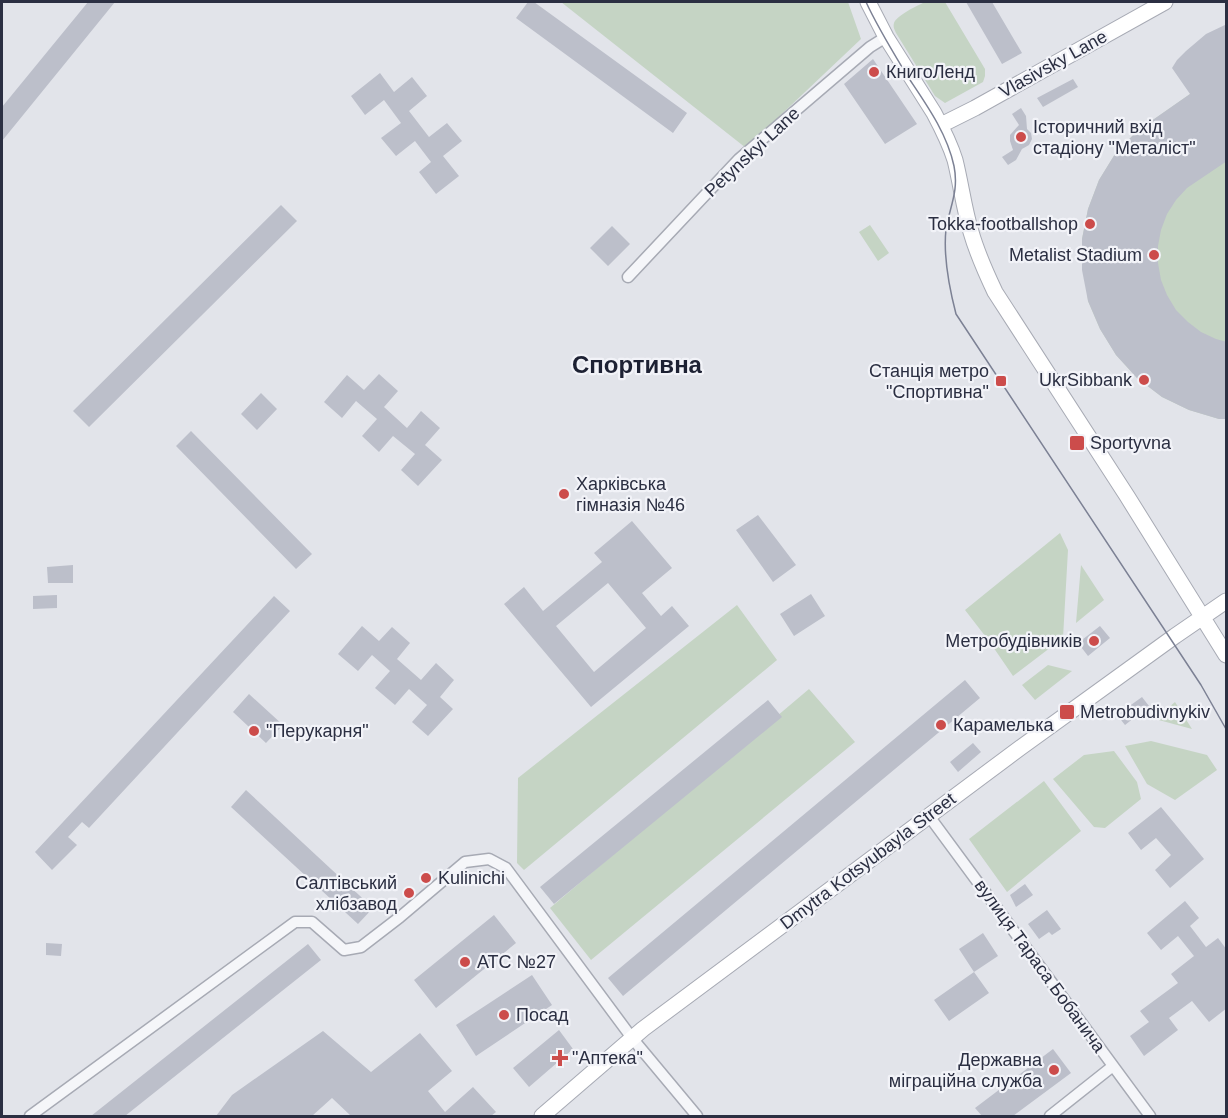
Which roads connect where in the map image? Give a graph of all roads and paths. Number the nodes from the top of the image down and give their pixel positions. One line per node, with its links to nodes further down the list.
1 (868, 2): 3 (main road)
2 (1165, 2): 4 (main road, Vlasivsky Lane)
3 (886, 37): 4 (main road); 5 (street, Petynskyi Lane)
4 (940, 125): 7 (main road)
5 (628, 277)
6 (1227, 601): 7 (main road, Dmytra Kotsyubayla Street)
7 (1203, 617): 8 (main road); 9 (main road, Dmytra Kotsyubayla Street)
8 (1227, 655)
9 (929, 816): 10 (main road, Dmytra Kotsyubayla Street); 11 (street, вулиця Тараса Бобанича)
10 (632, 1038): 12 (street); 13 (main road, Dmytra Kotsyubayla Street); 14 (street)
11 (1113, 1066): 15 (street); 16 (street, вулиця Тараса Бобанича)
12 (30, 1116)
13 (542, 1116)
14 (697, 1116)
15 (1050, 1116)
16 (1149, 1116)

